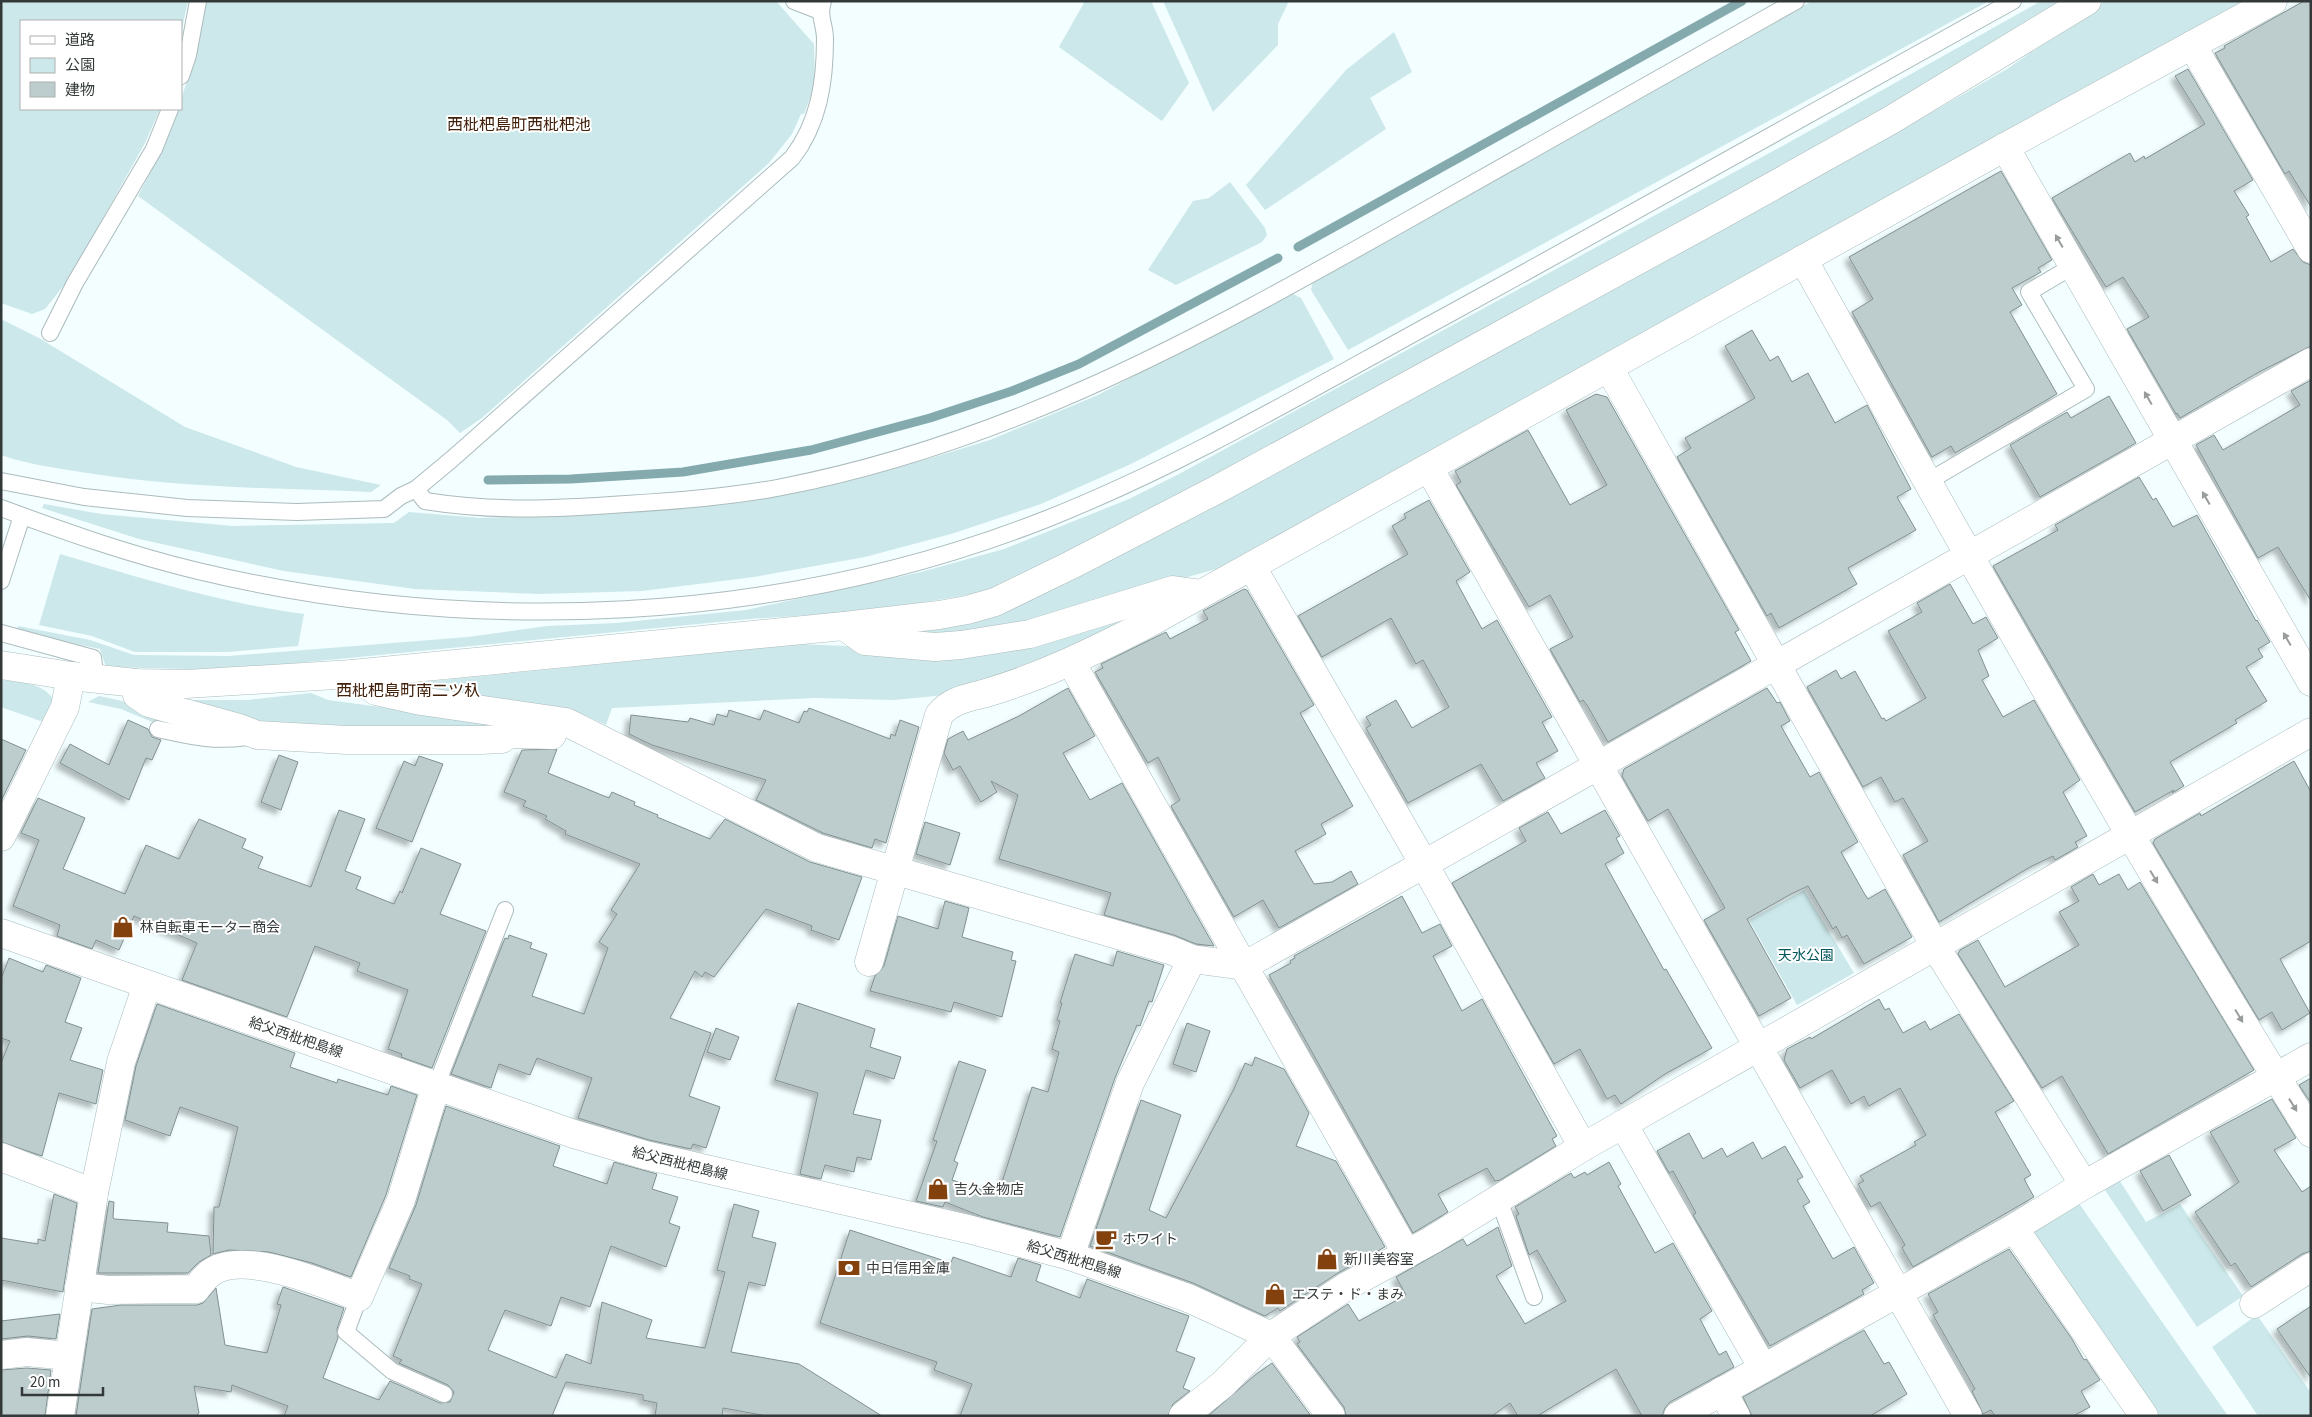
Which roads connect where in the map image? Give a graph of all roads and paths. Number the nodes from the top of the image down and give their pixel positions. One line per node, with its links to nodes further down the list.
1 (198, 1): 9 (lane)
2 (794, 1): 7 (lane)
3 (1796, 1): 22 (lane)
4 (2013, 1): 24 (lane)
5 (2087, 1): 29 (street)
6 (2273, 1): 8 (street)
7 (821, 6): 22 (lane)
8 (2192, 45): 11 (street); 12 (street)
9 (182, 73)
10 (170, 110): 15 (lane)
11 (2005, 146): 13 (street); 14 (street, one-way to 11)
12 (2311, 250)
13 (1803, 259): 17 (street); 21 (street)
14 (2073, 266): 18 (street, one-way to 14); 21 (lane)
15 (50, 333)
16 (2311, 362): 18 (street)
17 (1608, 368): 19 (street); 33 (street)
18 (2172, 440): 25 (street); 36 (street, one-way to 18)
19 (1429, 468): 26 (street); 42 (street)
20 (1, 481): 22 (lane)
21 (1927, 482): 25 (street)
22 (416, 489)
23 (1, 508): 24 (lane)
24 (22, 516): 27 (lane)
25 (1968, 556): 33 (street); 43 (street)
26 (1252, 566): 28 (street); 45 (street)
27 (1, 581)
28 (1198, 594): 29 (street); 31 (street)
29 (844, 626): 34 (street)
30 (1, 633): 35 (lane)
31 (1071, 662): 46 (street); 52 (street)
32 (1, 665): 35 (street)
33 (1776, 665): 42 (street); 49 (street)
34 (352, 674): 37 (street); 38 (street)
35 (84, 678): 37 (street); 44 (street)
36 (2311, 682)
37 (136, 683): 41 (street)
38 (558, 721): 41 (street); 46 (street)
39 (158, 729): 41 (lane)
40 (2311, 732): 43 (street)
41 (257, 735)
42 (1598, 765): 45 (street); 54 (street)
43 (2129, 836): 49 (street); 56 (street, one-way to 56)
44 (1, 837)
45 (1424, 864): 52 (street); 60 (street)
46 (894, 871): 50 (street); 51 (street)
47 (506, 910): 57 (lane)
48 (1, 933): 53 (street, 給父西枇杷島線)
49 (1935, 946): 54 (street); 62 (street)
50 (1192, 959): 52 (street); 67 (street)
51 (869, 962)
52 (1244, 966): 66 (street)
53 (148, 984): 57 (street, 給父西枇杷島線); 63 (street)
54 (1758, 1047): 58 (street); 70 (street)
55 (2311, 1057): 56 (street)
56 (2276, 1077): 59 (street, one-way to 59); 62 (street)
57 (436, 1086): 67 (street, 給父西枇杷島線); 71 (street)
58 (1623, 1124): 60 (street); 77 (street)
59 (2311, 1133)
60 (1583, 1147): 64 (street)
61 (1, 1157): 63 (street)
62 (2084, 1185): 65 (street)
63 (94, 1192): 69 (street)
64 (1498, 1197): 66 (street); 72 (lane)
65 (2014, 1228): 70 (street); 86 (street)
66 (1407, 1254): 74 (street)
67 (1070, 1256): 74 (street, 給父西枇杷島線)
68 (2311, 1267): 73 (street)
69 (79, 1287): 71 (street); 76 (street)
70 (1898, 1293): 77 (street); 85 (street)
71 (359, 1297): 79 (lane)
72 (1534, 1297)
73 (2254, 1304)
74 (1271, 1336): 81 (street); 82 (street, 給父西枇杷島線)
75 (1, 1355): 76 (street)
76 (68, 1356): 80 (street)
77 (1762, 1368): 78 (street)
78 (1722, 1391): 83 (street); 84 (street)
79 (444, 1394)
80 (60, 1416)
81 (1183, 1416)
82 (1331, 1416)
83 (1678, 1416)
84 (1736, 1416)
85 (1968, 1416)
86 (2144, 1416)

